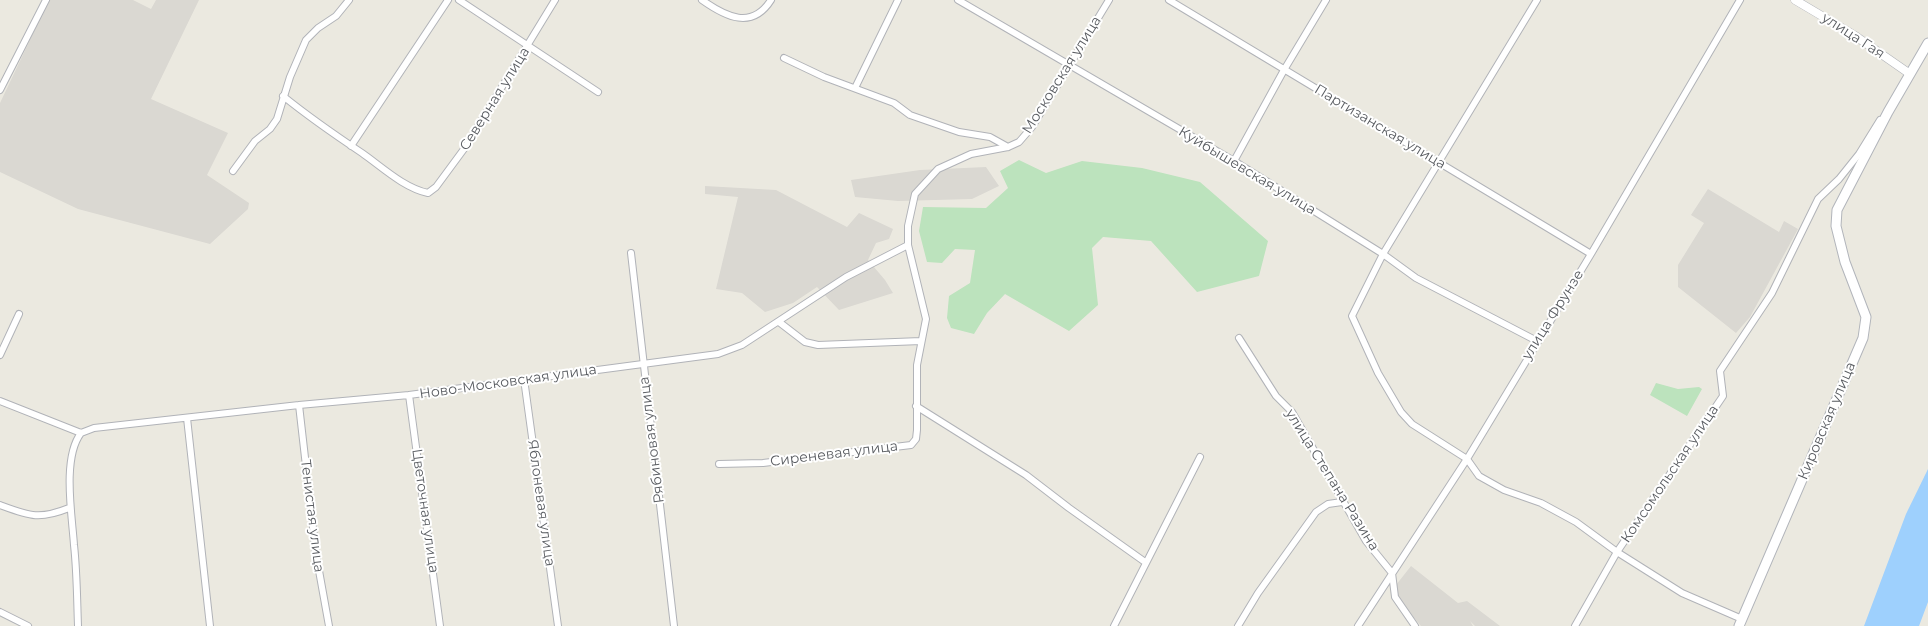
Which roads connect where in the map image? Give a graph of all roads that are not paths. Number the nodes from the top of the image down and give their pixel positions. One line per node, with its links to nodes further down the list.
1 (46, 0): 23 (street)
2 (349, 0): 25 (street)
3 (448, 0): 26 (street)
4 (460, 0): 17 (street)
5 (555, 0): 17 (street, Северная улица)
6 (702, 0): 7 (street)
7 (771, 0)
8 (898, 0): 22 (street)
9 (958, 0): 19 (street, Куйбышевская улица)
10 (1109, 0): 19 (street, Московская улица)
11 (1170, 0): 20 (street, Партизанская улица)
12 (1326, 0): 20 (street)
13 (1537, 0): 30 (street)
14 (1740, 0): 36 (street, улица Фрунзе)
15 (1796, 0): 21 (street, улица Гая)
16 (1928, 43): 21 (main road, Комсомольская улица)
17 (528, 47): 24 (street); 26 (street, Северная улица)
18 (784, 58): 22 (street)
19 (1068, 65): 27 (street, Московская улица); 29 (street, Куйбышевская улица)
20 (1284, 70): 29 (street); 30 (street, Партизанская улица)
21 (1910, 74): 28 (main road, Комсомольская улица)
22 (855, 88): 27 (street)
23 (0, 90)
24 (598, 92)
25 (284, 96): 26 (street); 31 (street)
26 (351, 146)
27 (1008, 147): 33 (street, Московская улица)
28 (1863, 152): 32 (main road, Комсомольская улица); 58 (street, Комсомольская улица)
29 (1234, 161): 35 (street, Куйбышевская улица)
30 (1439, 162): 35 (street); 36 (street, Партизанская улица)
31 (233, 170)
32 (1837, 210): 62 (main road, Кировская улица)
33 (908, 244): 38 (street, Московская улица); 39 (street, Ново-Московская улица)
34 (630, 253): 44 (street, Рябиновая улица)
35 (1383, 254): 42 (street, Куйбышевская улица); 53 (street)
36 (1591, 254): 42 (street, улица Фрунзе)
37 (19, 314): 43 (street)
38 (926, 319): 41 (street, Сиреневая улица)
39 (779, 322): 41 (street); 44 (street, Ново-Московская улица)
40 (1239, 338): 55 (street, улица Степана Разина)
41 (921, 341): 49 (street, Сиреневая улица)
42 (1537, 341): 53 (street, улица Фрунзе)
43 (0, 355)
44 (643, 364): 45 (street, Ново-Московская улица); 69 (street, Рябиновая улица)
45 (524, 380): 46 (street, Ново-Московская улица); 68 (street, Яблоневая улица)
46 (410, 396): 48 (street, Ново-Московская улица); 67 (street, Цветочная улица)
47 (0, 401): 51 (street)
48 (298, 405): 50 (street, Ново-Московская улица); 66 (street, Тенистая улица)
49 (916, 406): 54 (street, Сиреневая улица); 59 (street)
50 (187, 418): 51 (street, Ново-Московская улица); 65 (street)
51 (81, 433): 57 (street)
52 (1200, 457): 59 (street)
53 (1467, 458): 58 (street); 60 (street, улица Фрунзе)
54 (719, 464)
55 (1342, 502): 60 (street, улица Степана Разина); 71 (street)
56 (0, 505): 57 (street)
57 (69, 508): 64 (street)
58 (1617, 552): 62 (street); 74 (street, Комсомольская улица)
59 (1145, 562): 70 (street)
60 (1392, 573): 72 (street, улица Фрунзе); 73 (street)
61 (0, 612): 63 (street)
62 (1740, 623)
63 (28, 626)
64 (78, 626)
65 (210, 626)
66 (329, 626)
67 (440, 626)
68 (558, 626)
69 (674, 626)
70 (1115, 626)
71 (1238, 626)
72 (1358, 626)
73 (1415, 626)
74 (1574, 626)

